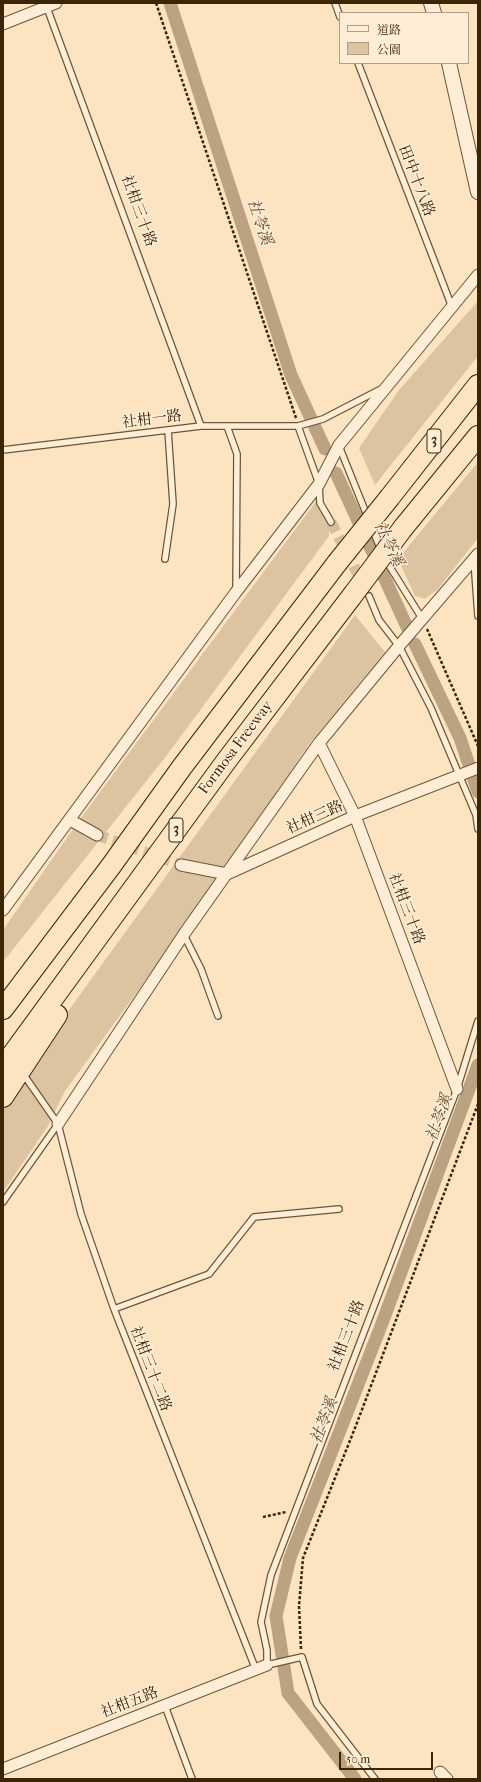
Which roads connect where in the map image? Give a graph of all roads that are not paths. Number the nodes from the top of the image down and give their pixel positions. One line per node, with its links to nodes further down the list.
1 (335, 3): 3 (lane)
2 (49, 4): 4 (street); 12 (lane, 社柑三十路)
3 (339, 14)
4 (3, 24)
5 (358, 64): 9 (lane, 田中十八路)
6 (449, 64): 7 (street)
7 (478, 192)
8 (478, 275): 9 (street)
9 (452, 307): 11 (street)
10 (478, 385): 37 (highway, Formosa Freeway / 3, bridge)
11 (386, 386): 14 (lane, 社柑一路); 17 (street)
12 (201, 426): 13 (lane, 社柑一路); 15 (lane, 社柑一路)
13 (227, 426): 14 (lane, 社柑一路); 23 (lane)
14 (298, 426): 19 (lane)
15 (168, 430): 18 (lane, 社柑一路); 22 (lane)
16 (478, 436): 24 (highway, Formosa Freeway / 3, bridge)
17 (339, 445): 19 (street); 26 (lane)
18 (3, 450)
19 (319, 484): 20 (lane); 23 (street)
20 (332, 522)
21 (476, 557): 25 (lane); 26 (street)
22 (165, 559)
23 (236, 592): 33 (street)
24 (361, 596): 27 (lane); 31 (highway, Formosa Freeway / 3)
25 (478, 616)
26 (423, 620): 27 (street)
27 (399, 646): 28 (street); 30 (lane)
28 (319, 743): 32 (street, 社柑三十路); 38 (street)
29 (478, 768): 30 (street, 社柑三路)
30 (461, 775): 32 (street, 社柑三路); 34 (lane)
31 (200, 797): 45 (highway, Formosa Freeway / 3); 48 (highway)
32 (355, 816): 38 (street, 社柑三路); 47 (street, 社柑三十路)
33 (70, 820): 35 (street); 39 (street)
34 (478, 829)
35 (97, 835)
36 (181, 865): 38 (street)
37 (111, 866): 41 (highway); 42 (highway, Formosa Freeway / 3)
38 (227, 874): 40 (street)
39 (3, 910)
40 (184, 934): 43 (lane); 49 (street)
41 (3, 994)
42 (3, 1009)
43 (218, 1016)
44 (478, 1021): 47 (lane, 社柑三十路)
45 (3, 1067)
46 (26, 1078): 49 (lane, 社柑三十二路)
47 (457, 1089): 53 (lane, 社柑三十路)
48 (3, 1097)
49 (58, 1124): 50 (lane); 52 (lane, 社柑三十二路)
50 (3, 1202)
51 (339, 1209): 52 (lane)
52 (114, 1309): 54 (lane, 社柑三十二路)
53 (267, 1665): 54 (street, 社柑五路); 58 (lane)
54 (256, 1670): 55 (street, 社柑五路)
55 (165, 1706): 56 (street, 社柑五路); 57 (lane)
56 (3, 1769)
57 (192, 1779)
58 (375, 1779)

